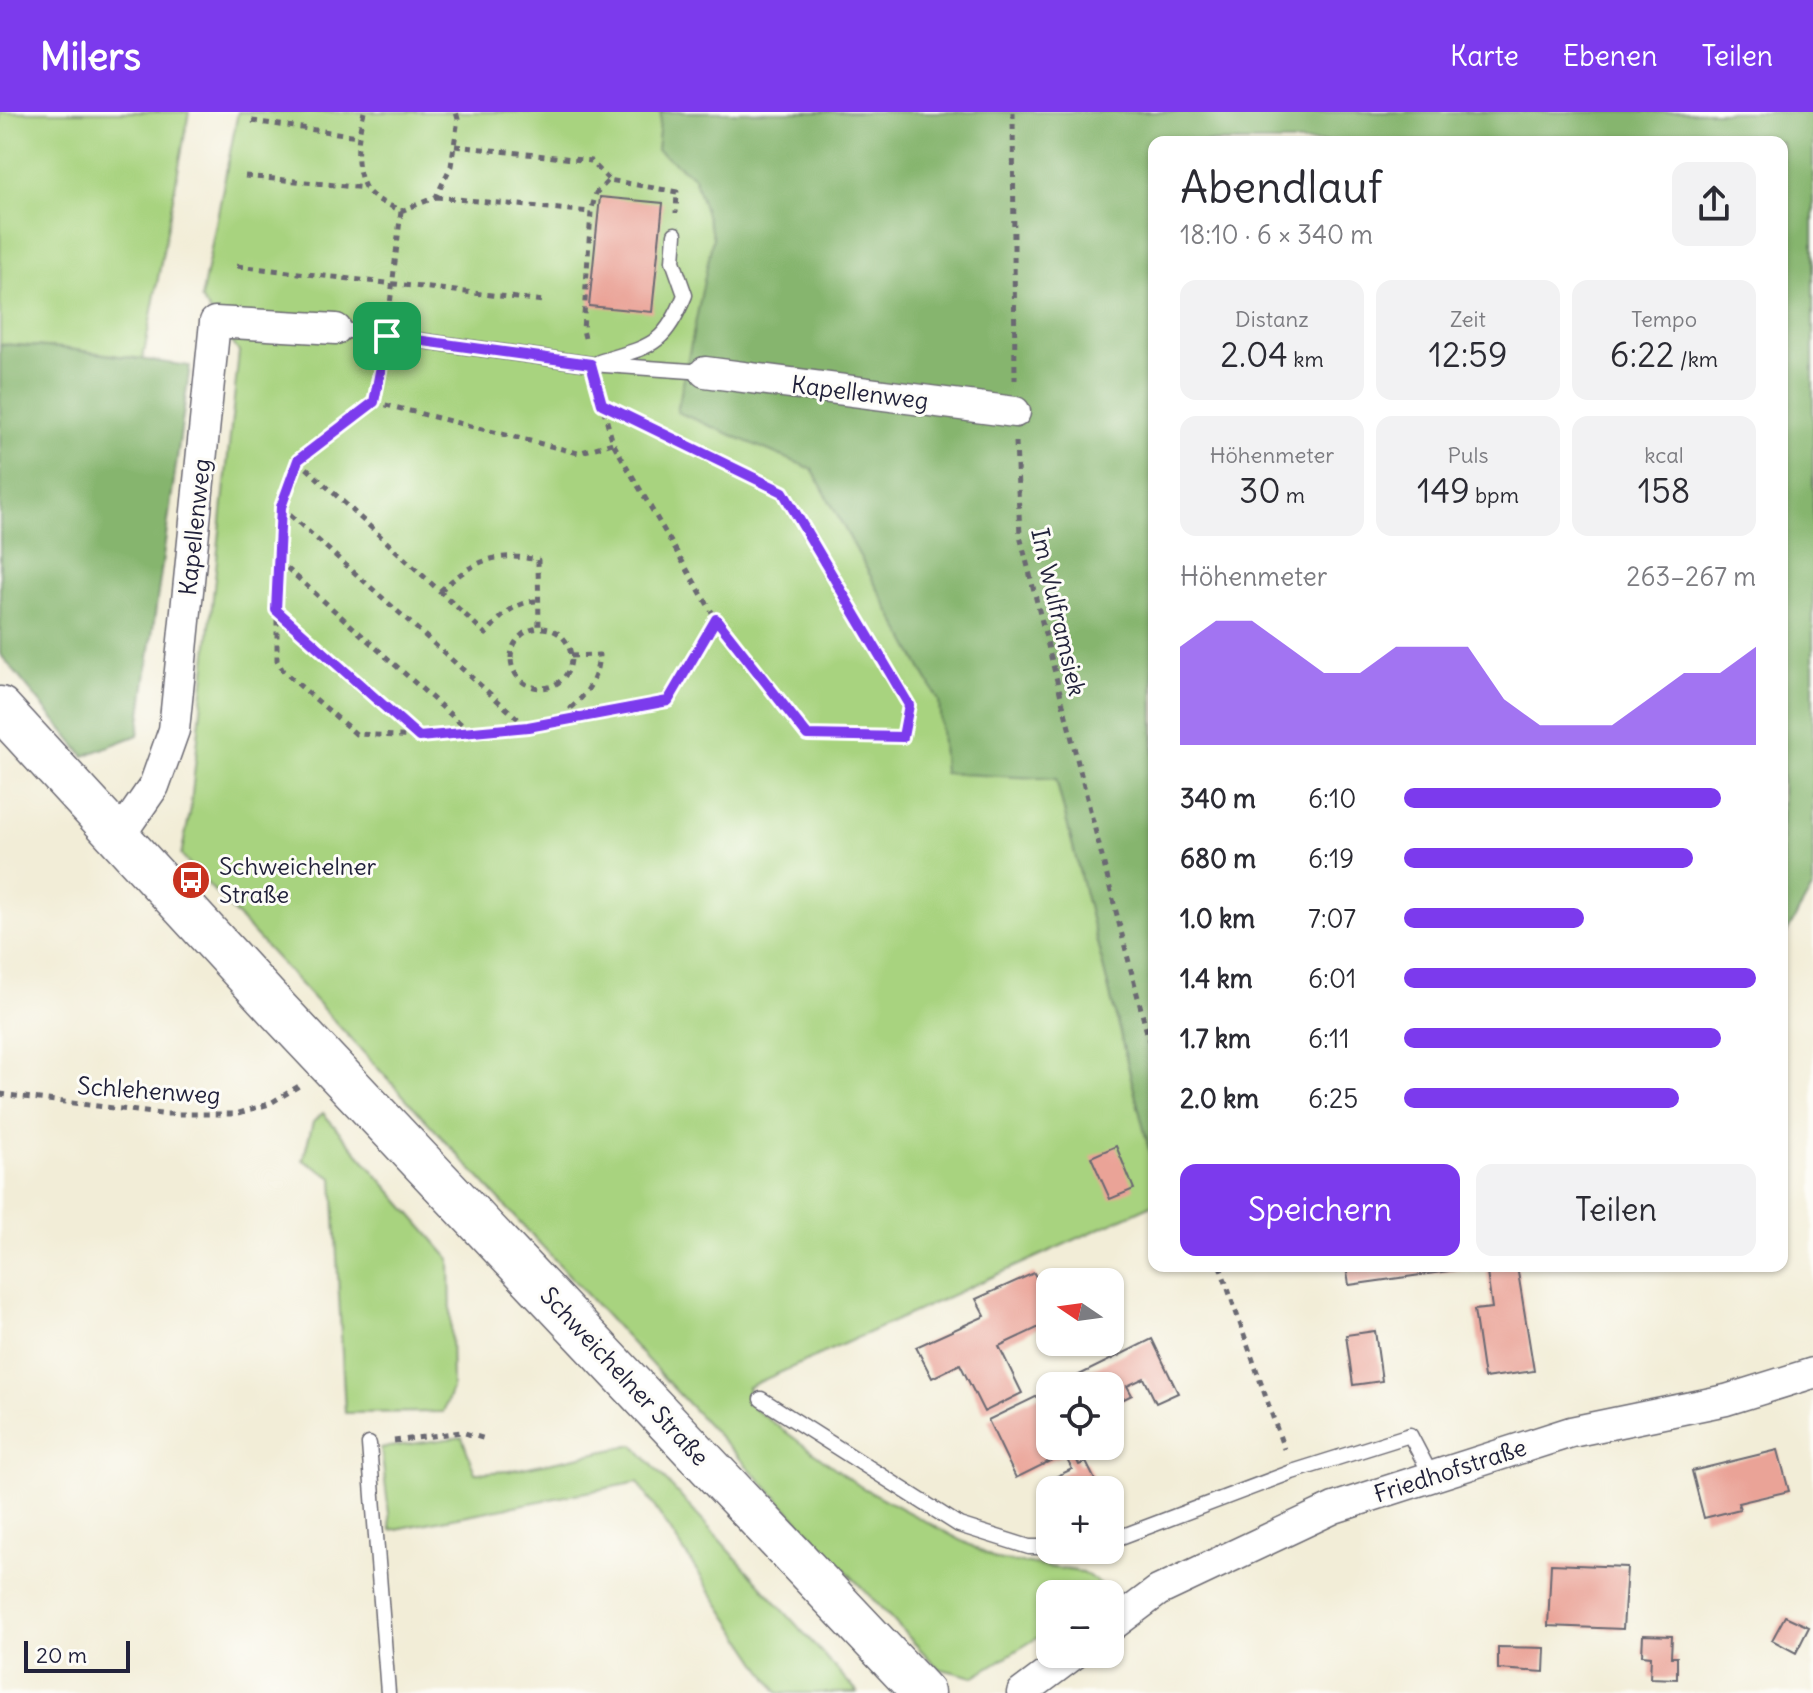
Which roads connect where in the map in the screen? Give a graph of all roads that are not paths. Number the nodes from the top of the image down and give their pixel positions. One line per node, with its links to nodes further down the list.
1 (675, 234): 3 (lane)
2 (336, 329): 3 (lane); 7 (street, Kapellenweg)
3 (591, 364): 4 (lane)
4 (705, 372): 5 (street, Kapellenweg)
5 (1015, 412)
6 (0, 708): 7 (street, Schweichelner Straße)
7 (118, 838): 17 (street, Schweichelner Straße)
8 (1813, 1373): 11 (street, Friedhofstraße)
9 (761, 1399): 13 (lane)
10 (369, 1444): 16 (lane)
11 (1431, 1475): 12 (lane); 14 (street, Friedhofstraße)
12 (1124, 1536)
13 (1036, 1547)
14 (1124, 1616)
15 (1055, 1668): 18 (street)
16 (388, 1693)
17 (923, 1693)
18 (1022, 1693)

